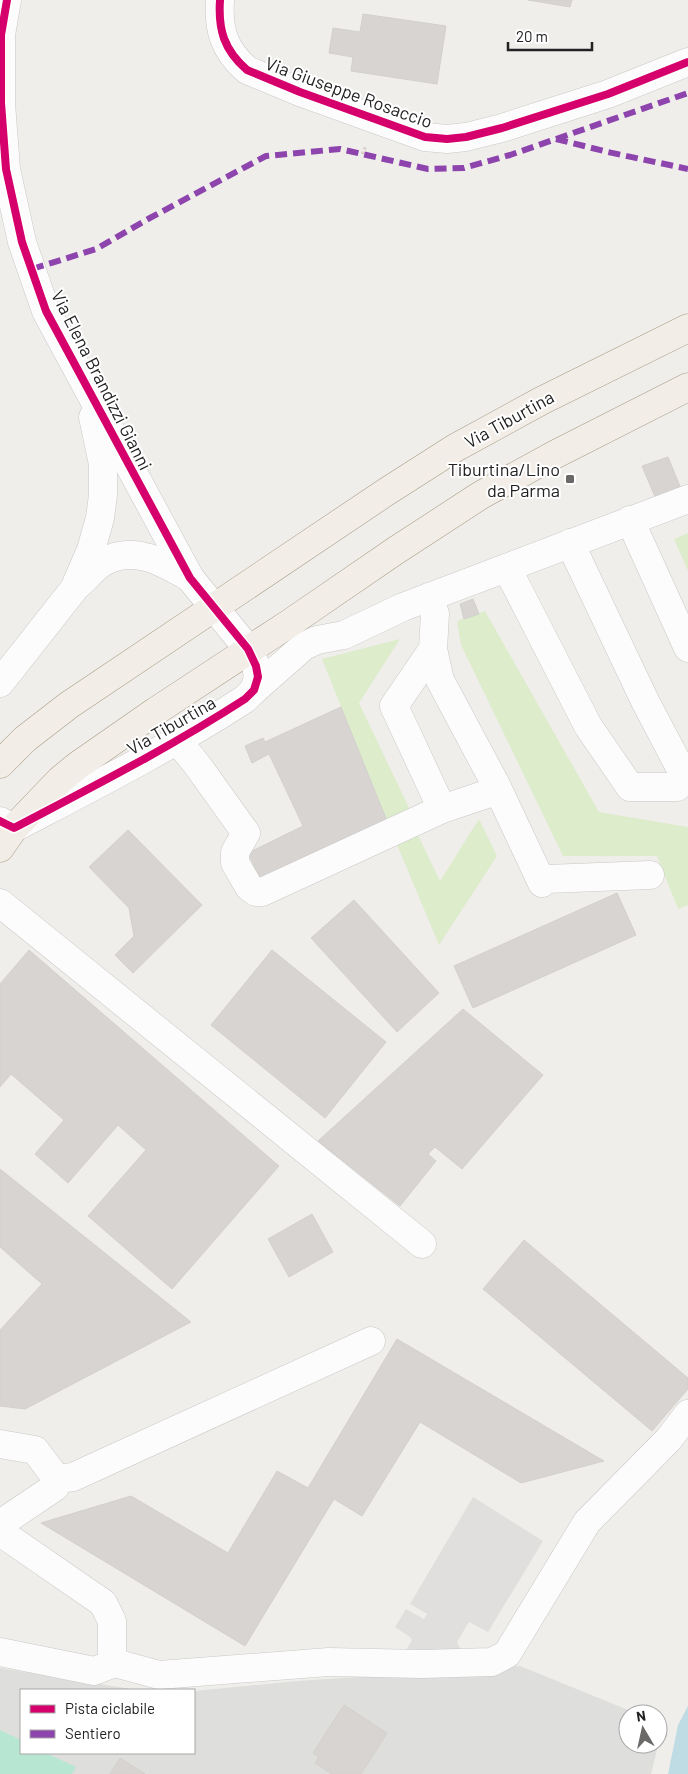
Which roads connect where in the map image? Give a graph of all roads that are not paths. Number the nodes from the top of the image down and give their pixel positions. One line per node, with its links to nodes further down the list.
1 (7, 0): 5 (street, Via Elena Brandizzi Gianni)
2 (220, 0): 3 (street, Via Giuseppe Rosaccio)
3 (688, 62)
4 (688, 328): 14 (main road, Via Tiburtina)
5 (84, 381): 11 (street, Via Elena Brandizzi Gianni); 12 (street)
6 (688, 387): 15 (main road, Via Tiburtina)
7 (688, 499): 8 (street, Via Tiburtina)
8 (630, 520): 9 (street, Via Tiburtina); 18 (street)
9 (570, 544): 10 (street, Via Tiburtina); 23 (street)
10 (507, 568): 13 (street, Via Tiburtina); 23 (street)
11 (190, 578): 12 (street); 14 (street, Via Elena Brandizzi Gianni)
12 (74, 589): 20 (street)
13 (429, 597): 16 (street, Via Tiburtina); 17 (street)
14 (213, 608): 19 (street); 24 (main road, Via Tiburtina)
15 (311, 609): 16 (street); 19 (main road, Via Tiburtina)
16 (344, 635): 21 (street, Via Tiburtina)
17 (433, 648): 25 (street); 26 (street)
18 (688, 648)
19 (248, 650): 21 (street); 27 (main road, Via Tiburtina)
20 (0, 683)
21 (254, 690): 22 (street, Via Tiburtina)
22 (177, 740): 26 (street); 27 (street, Via Tiburtina)
23 (681, 753)
24 (0, 764)
25 (496, 785): 26 (street); 28 (street)
26 (442, 809)
27 (5, 832)
28 (650, 875)
29 (0, 903): 30 (street)
30 (422, 1244)
31 (371, 1341): 34 (street)
32 (688, 1414): 38 (street)
33 (0, 1444): 34 (street)
34 (57, 1479): 35 (street)
35 (0, 1524)
36 (0, 1532): 38 (street)
37 (0, 1652): 38 (street)
38 (114, 1663)

